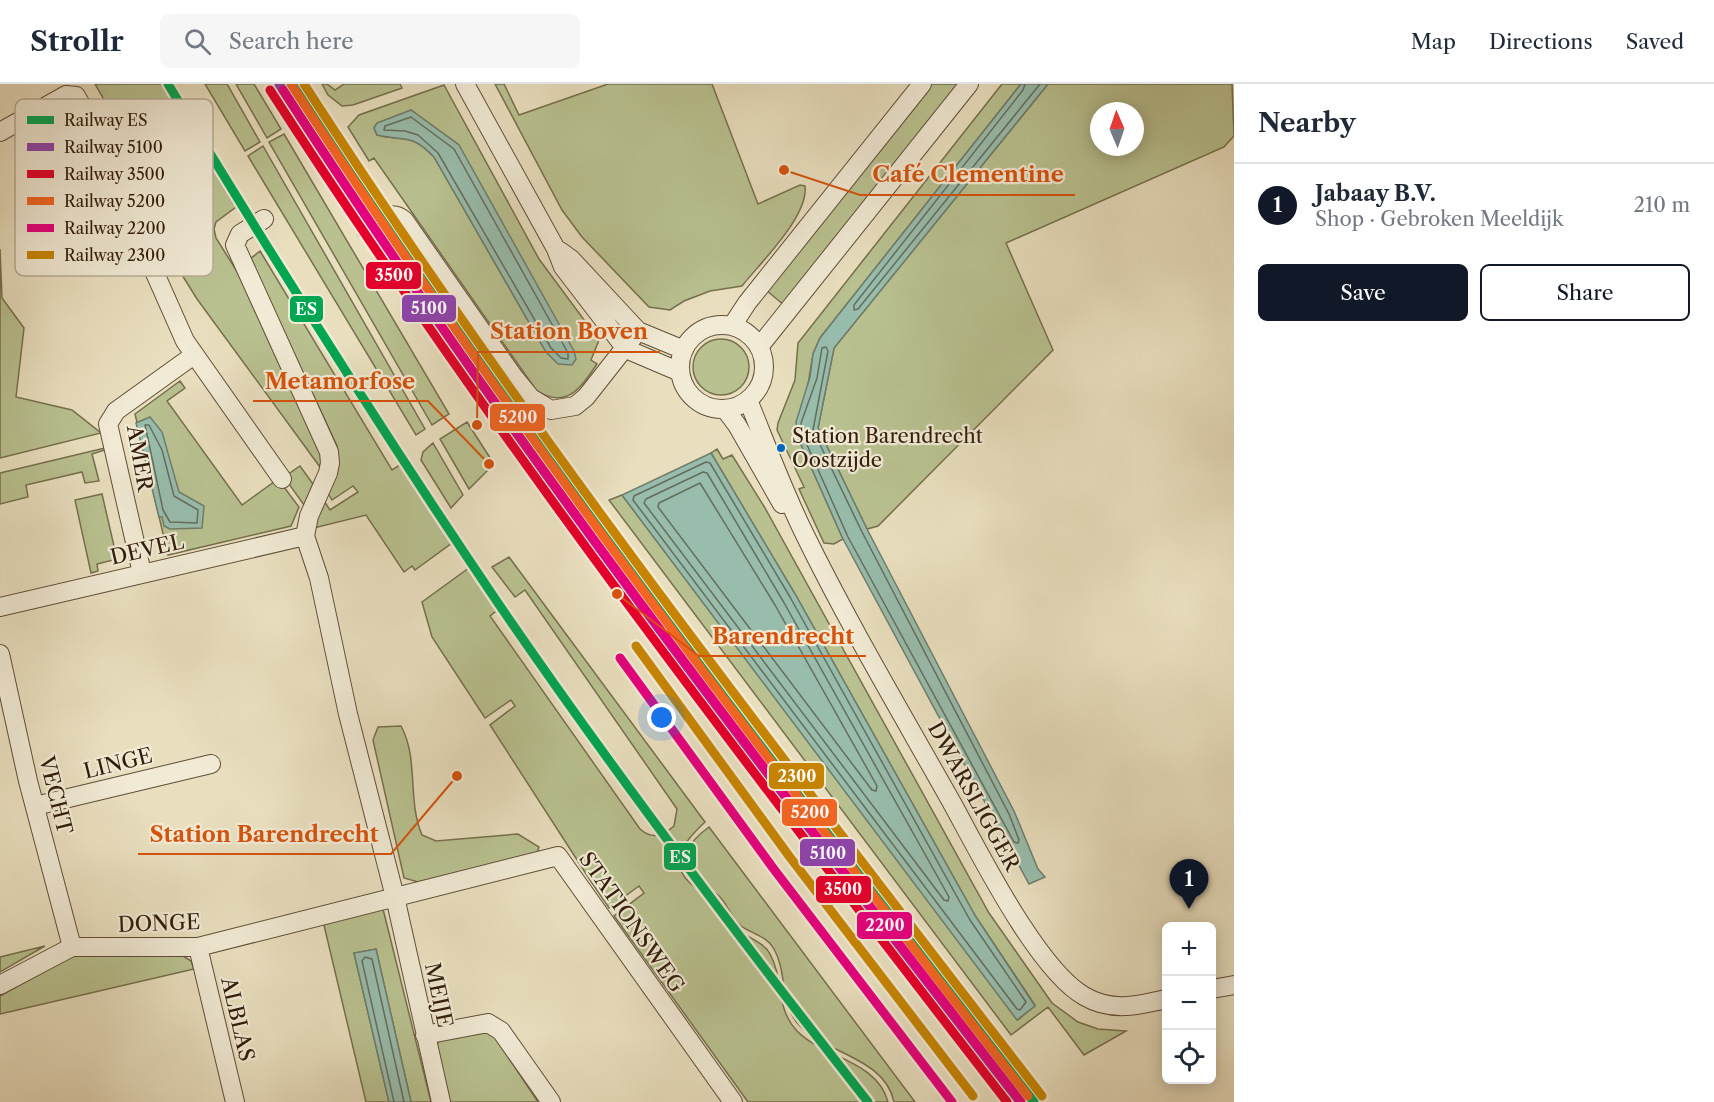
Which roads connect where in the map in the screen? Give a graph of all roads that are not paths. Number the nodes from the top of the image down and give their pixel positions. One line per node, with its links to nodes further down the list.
1 (922, 84): 12 (street)
2 (969, 84): 14 (street)
3 (466, 86): 10 (street)
4 (59, 99): 5 (street)
5 (78, 99)
6 (15, 124): 7 (street)
7 (0, 132)
8 (264, 219): 23 (street)
9 (366, 230): 15 (street)
10 (556, 249): 13 (street); 15 (street)
11 (156, 276): 17 (street)
12 (732, 326): 14 (street); 16 (street)
13 (638, 331): 15 (street); 16 (street)
14 (759, 347): 19 (street)
15 (626, 349): 18 (street)
16 (684, 350): 18 (street)
17 (194, 355): 21 (street); 24 (street, AMER)
18 (680, 372): 20 (street)
19 (748, 400): 20 (street); 22 (street, DWARSLIGGER)
20 (725, 409): 22 (street, DWARSLIGGER)
21 (282, 479)
22 (803, 531): 35 (street, DWARSLIGGER)
23 (305, 536): 24 (street, DEVEL); 29 (street)
24 (142, 573): 25 (street, DEVEL)
25 (0, 607)
26 (0, 654): 28 (street, VECHT)
27 (211, 764): 28 (street, LINGE)
28 (35, 806): 30 (street, VECHT)
29 (395, 897): 31 (street, DONGE); 36 (street, MEIJE); 40 (street, STATIONSWEG)
30 (72, 947): 31 (street, DONGE); 32 (street, DONGE)
31 (198, 947): 37 (street, ALBLAS)
32 (0, 985)
33 (1234, 985): 34 (street)
34 (1216, 988)
35 (1162, 1000)
36 (425, 1035): 38 (street, MEIJE); 39 (street)
37 (235, 1102)
38 (441, 1102)
39 (551, 1102)
40 (733, 1102)

